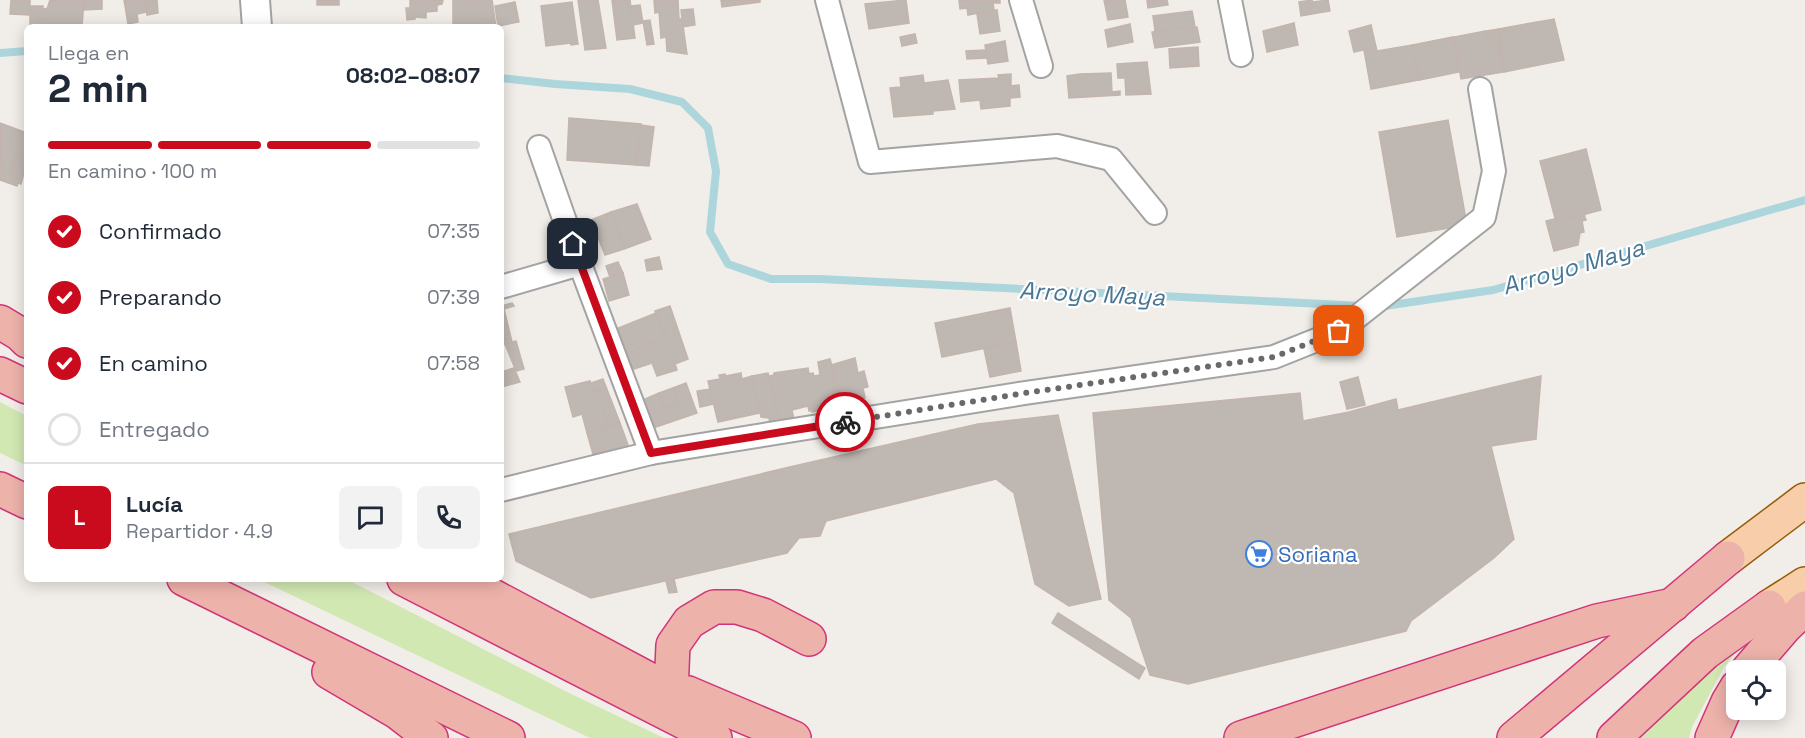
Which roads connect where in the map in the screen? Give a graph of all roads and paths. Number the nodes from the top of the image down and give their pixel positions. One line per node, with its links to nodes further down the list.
1 (255, 0): 5 (street)
2 (827, 0): 10 (street)
3 (1021, 0): 7 (street)
4 (1230, 0): 6 (street)
5 (257, 24)
6 (1241, 55)
7 (1041, 66)
8 (1480, 89): 17 (street)
9 (539, 147): 11 (street)
10 (1155, 213)
11 (580, 264): 12 (street); 17 (street)
12 (504, 286)
13 (0, 322): 14 (highway)
14 (24, 338)
15 (0, 374): 16 (highway)
16 (24, 386)
17 (651, 453): 19 (street)
18 (0, 489): 21 (highway)
19 (504, 489)
20 (1805, 500): 22 (main road)
21 (24, 501)
22 (1728, 558): 28 (highway)
23 (175, 582): 36 (highway)
24 (190, 582): 37 (highway)
25 (410, 582): 38 (highway)
26 (467, 582): 34 (highway)
27 (1805, 584): 29 (main road)
28 (1673, 604): 32 (highway); 40 (highway)
29 (1769, 607): 43 (highway)
30 (1805, 608): 33 (highway)
31 (809, 639): 34 (highway)
32 (1623, 647): 41 (highway); 42 (highway)
33 (1757, 660)
34 (671, 691): 39 (highway)
35 (1726, 706): 44 (highway)
36 (431, 738)
37 (508, 738)
38 (715, 738)
39 (794, 738)
40 (1241, 738)
41 (1514, 738)
42 (1534, 738)
43 (1614, 738)
44 (1712, 738)

